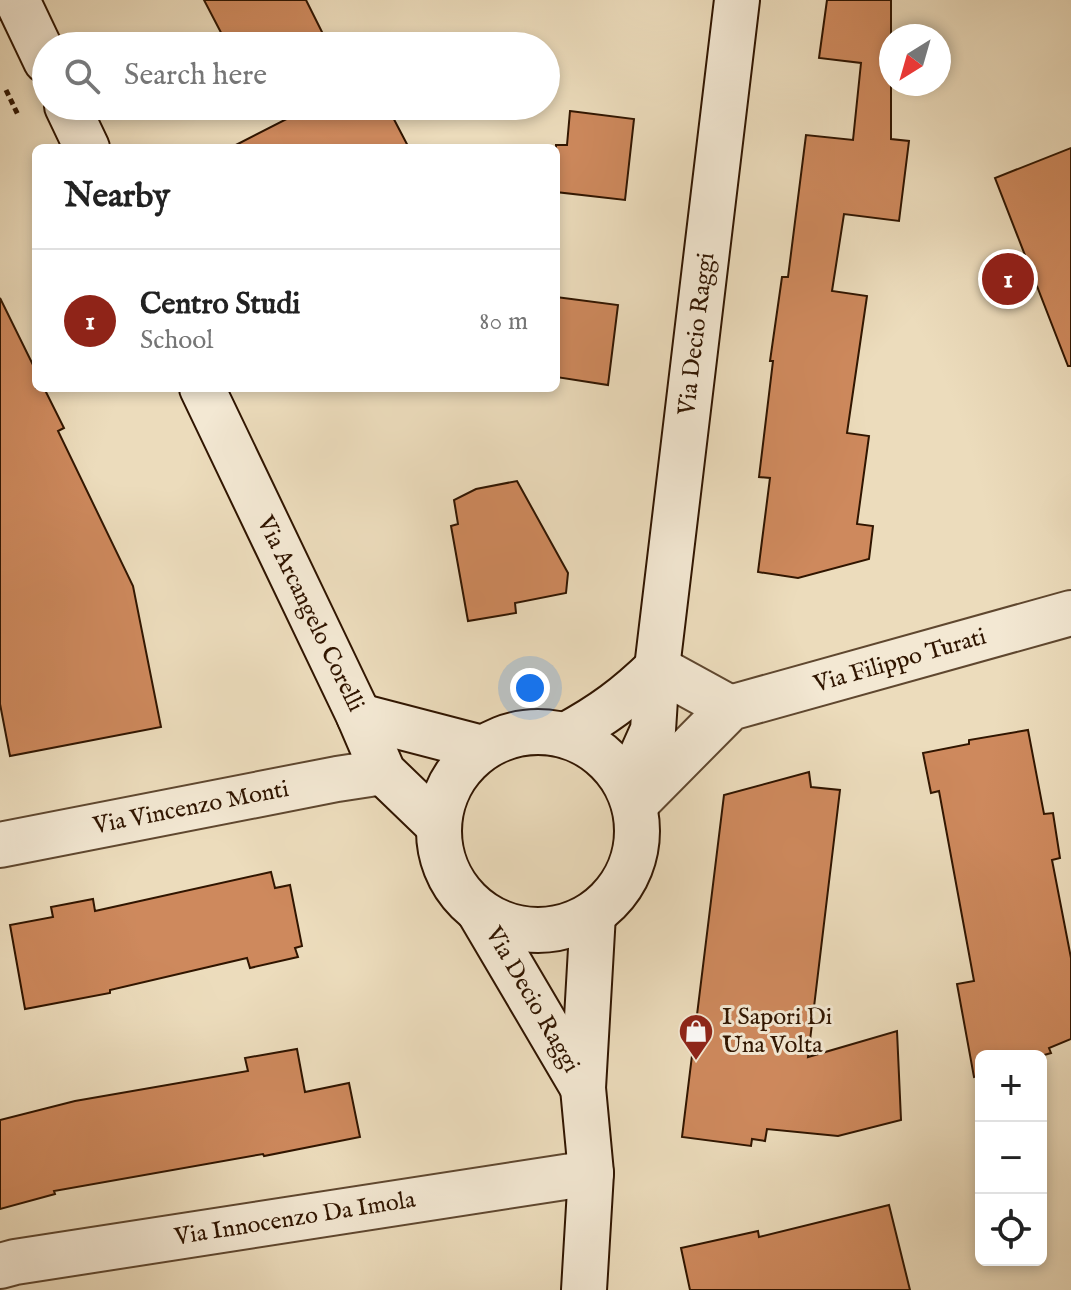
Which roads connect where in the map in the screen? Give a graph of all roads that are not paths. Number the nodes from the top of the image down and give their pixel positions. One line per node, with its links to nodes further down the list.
1 (17, 0): 3 (street)
2 (737, 0): 8 (street, Via Decio Raggi)
3 (32, 32)
4 (74, 120): 5 (street)
5 (85, 144)
6 (204, 392): 10 (street, Via Arcangelo Corelli)
7 (1071, 613): 9 (street, Via Filippo Turati)
8 (657, 668): 9 (street); 11 (street); 14 (street, Via Decio Raggi)
9 (730, 708): 14 (street, Via Filippo Turati)
10 (359, 716): 12 (street); 13 (street, Via Arcangelo Corelli)
11 (566, 735): 12 (street); 14 (street)
12 (482, 748): 15 (street)
13 (383, 772): 15 (street, Via Arcangelo Corelli); 16 (street, Via Vincenzo Monti)
14 (631, 795): 18 (street)
15 (438, 825): 17 (street)
16 (0, 845)
17 (480, 913): 18 (street); 19 (street, Via Decio Raggi)
18 (593, 914): 19 (street, Via Decio Raggi)
19 (583, 1088): 20 (street, Via Decio Raggi)
20 (591, 1173): 21 (street, Via Innocenzo Da Imola); 22 (street, Via Decio Raggi)
21 (0, 1266)
22 (584, 1290)

